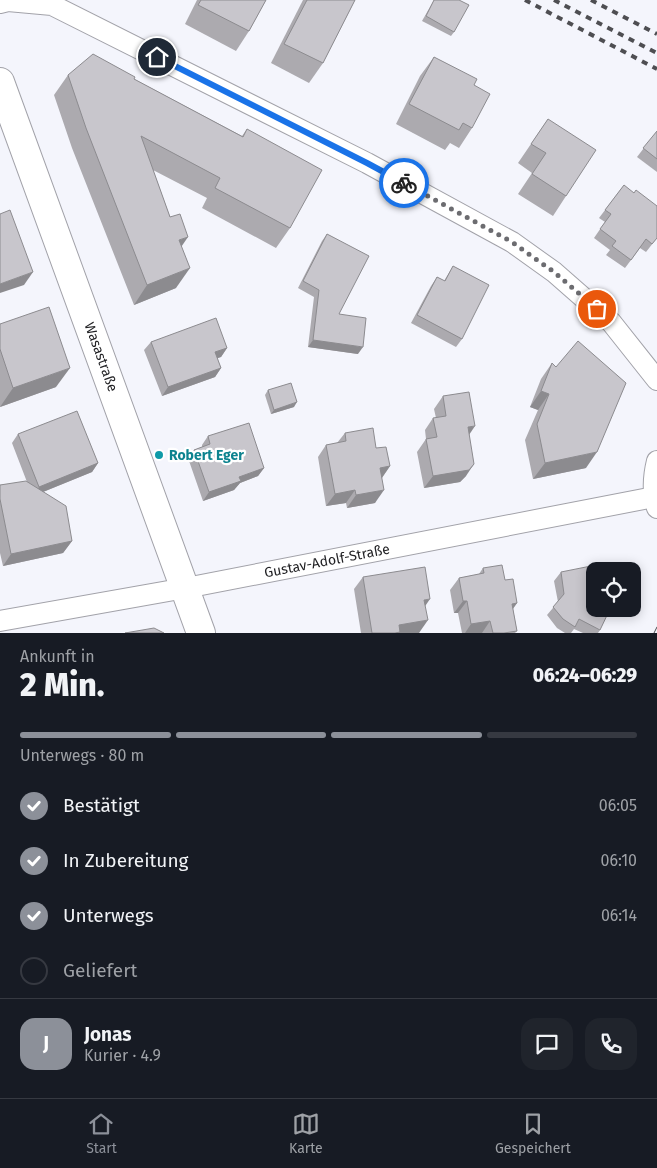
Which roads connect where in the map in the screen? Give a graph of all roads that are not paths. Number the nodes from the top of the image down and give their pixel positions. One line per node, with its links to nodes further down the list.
1 (0, 3): 3 (street)
2 (0, 82): 6 (street, Wasastraße)
3 (657, 380)
4 (657, 461): 5 (street)
5 (655, 503): 6 (street, Gustav-Adolf-Straße)
6 (185, 588): 7 (street, Gustav-Adolf-Straße); 8 (street, Wasastraße)
7 (0, 621)
8 (201, 633)

